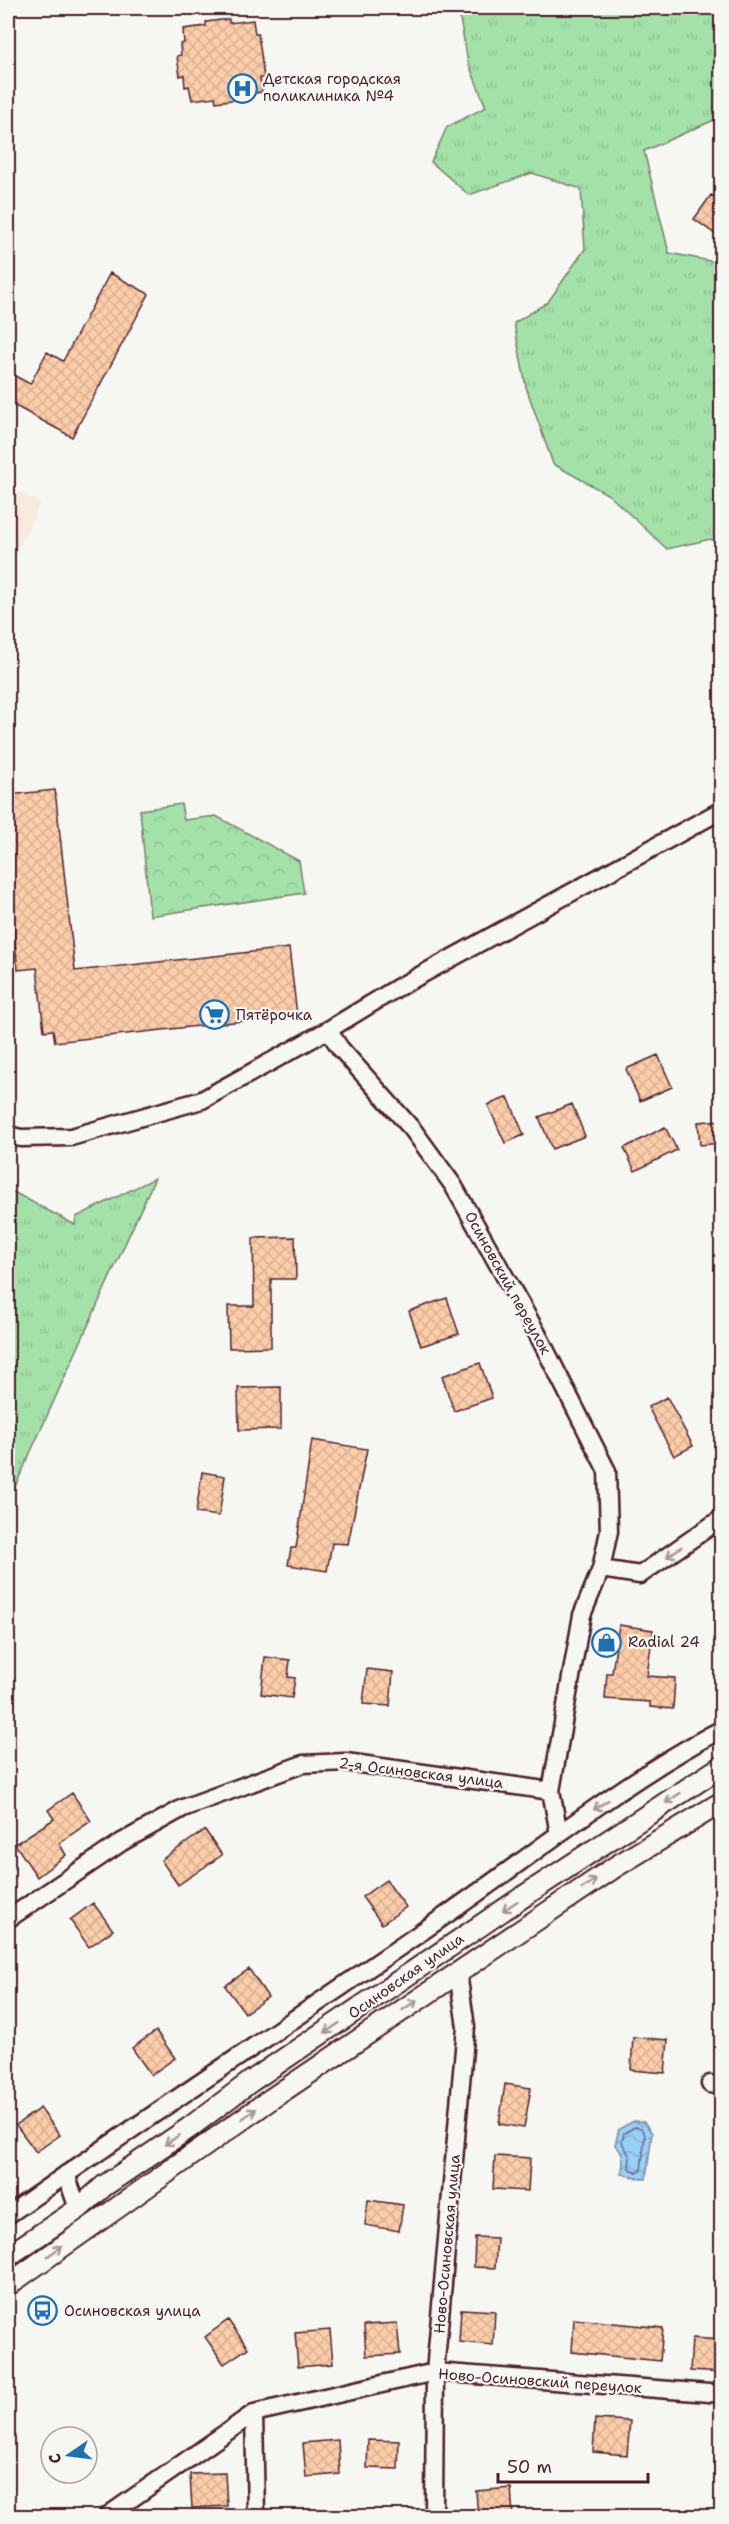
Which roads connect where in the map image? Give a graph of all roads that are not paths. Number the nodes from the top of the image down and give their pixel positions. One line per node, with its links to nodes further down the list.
1 (722, 810): 2 (street)
2 (328, 1030): 3 (street); 5 (street, Осиновский переулок)
3 (8, 1135)
4 (722, 1518): 5 (street, one-way to 5)
5 (601, 1569): 8 (street, Осиновский переулок)
6 (722, 1729): 10 (street, one-way to 10)
7 (722, 1766): 14 (street, Осиновская улица, one-way to 14)
8 (550, 1791): 10 (street, Осиновский переулок); 11 (street, 2-я Осиновская улица)
9 (722, 1802): 12 (street, Осиновская улица, one-way to 9)
10 (559, 1834): 13 (street)
11 (8, 1919)
12 (458, 1973): 17 (street, Осиновская улица, one-way to 12); 18 (street, Ново-Осиновская улица)
13 (66, 2174): 14 (street); 15 (street)
14 (78, 2209): 16 (street, Осиновская улица)
15 (8, 2216)
16 (8, 2256)
17 (8, 2285)
18 (435, 2372): 19 (street, Ново-Осиновский переулок); 20 (street, Ново-Осиновский переулок); 23 (street, Ново-Осиновская улица)
19 (722, 2394)
20 (254, 2413): 21 (street, Ново-Осиновский переулок); 22 (street)
21 (106, 2517)
22 (256, 2517)
23 (434, 2517)

